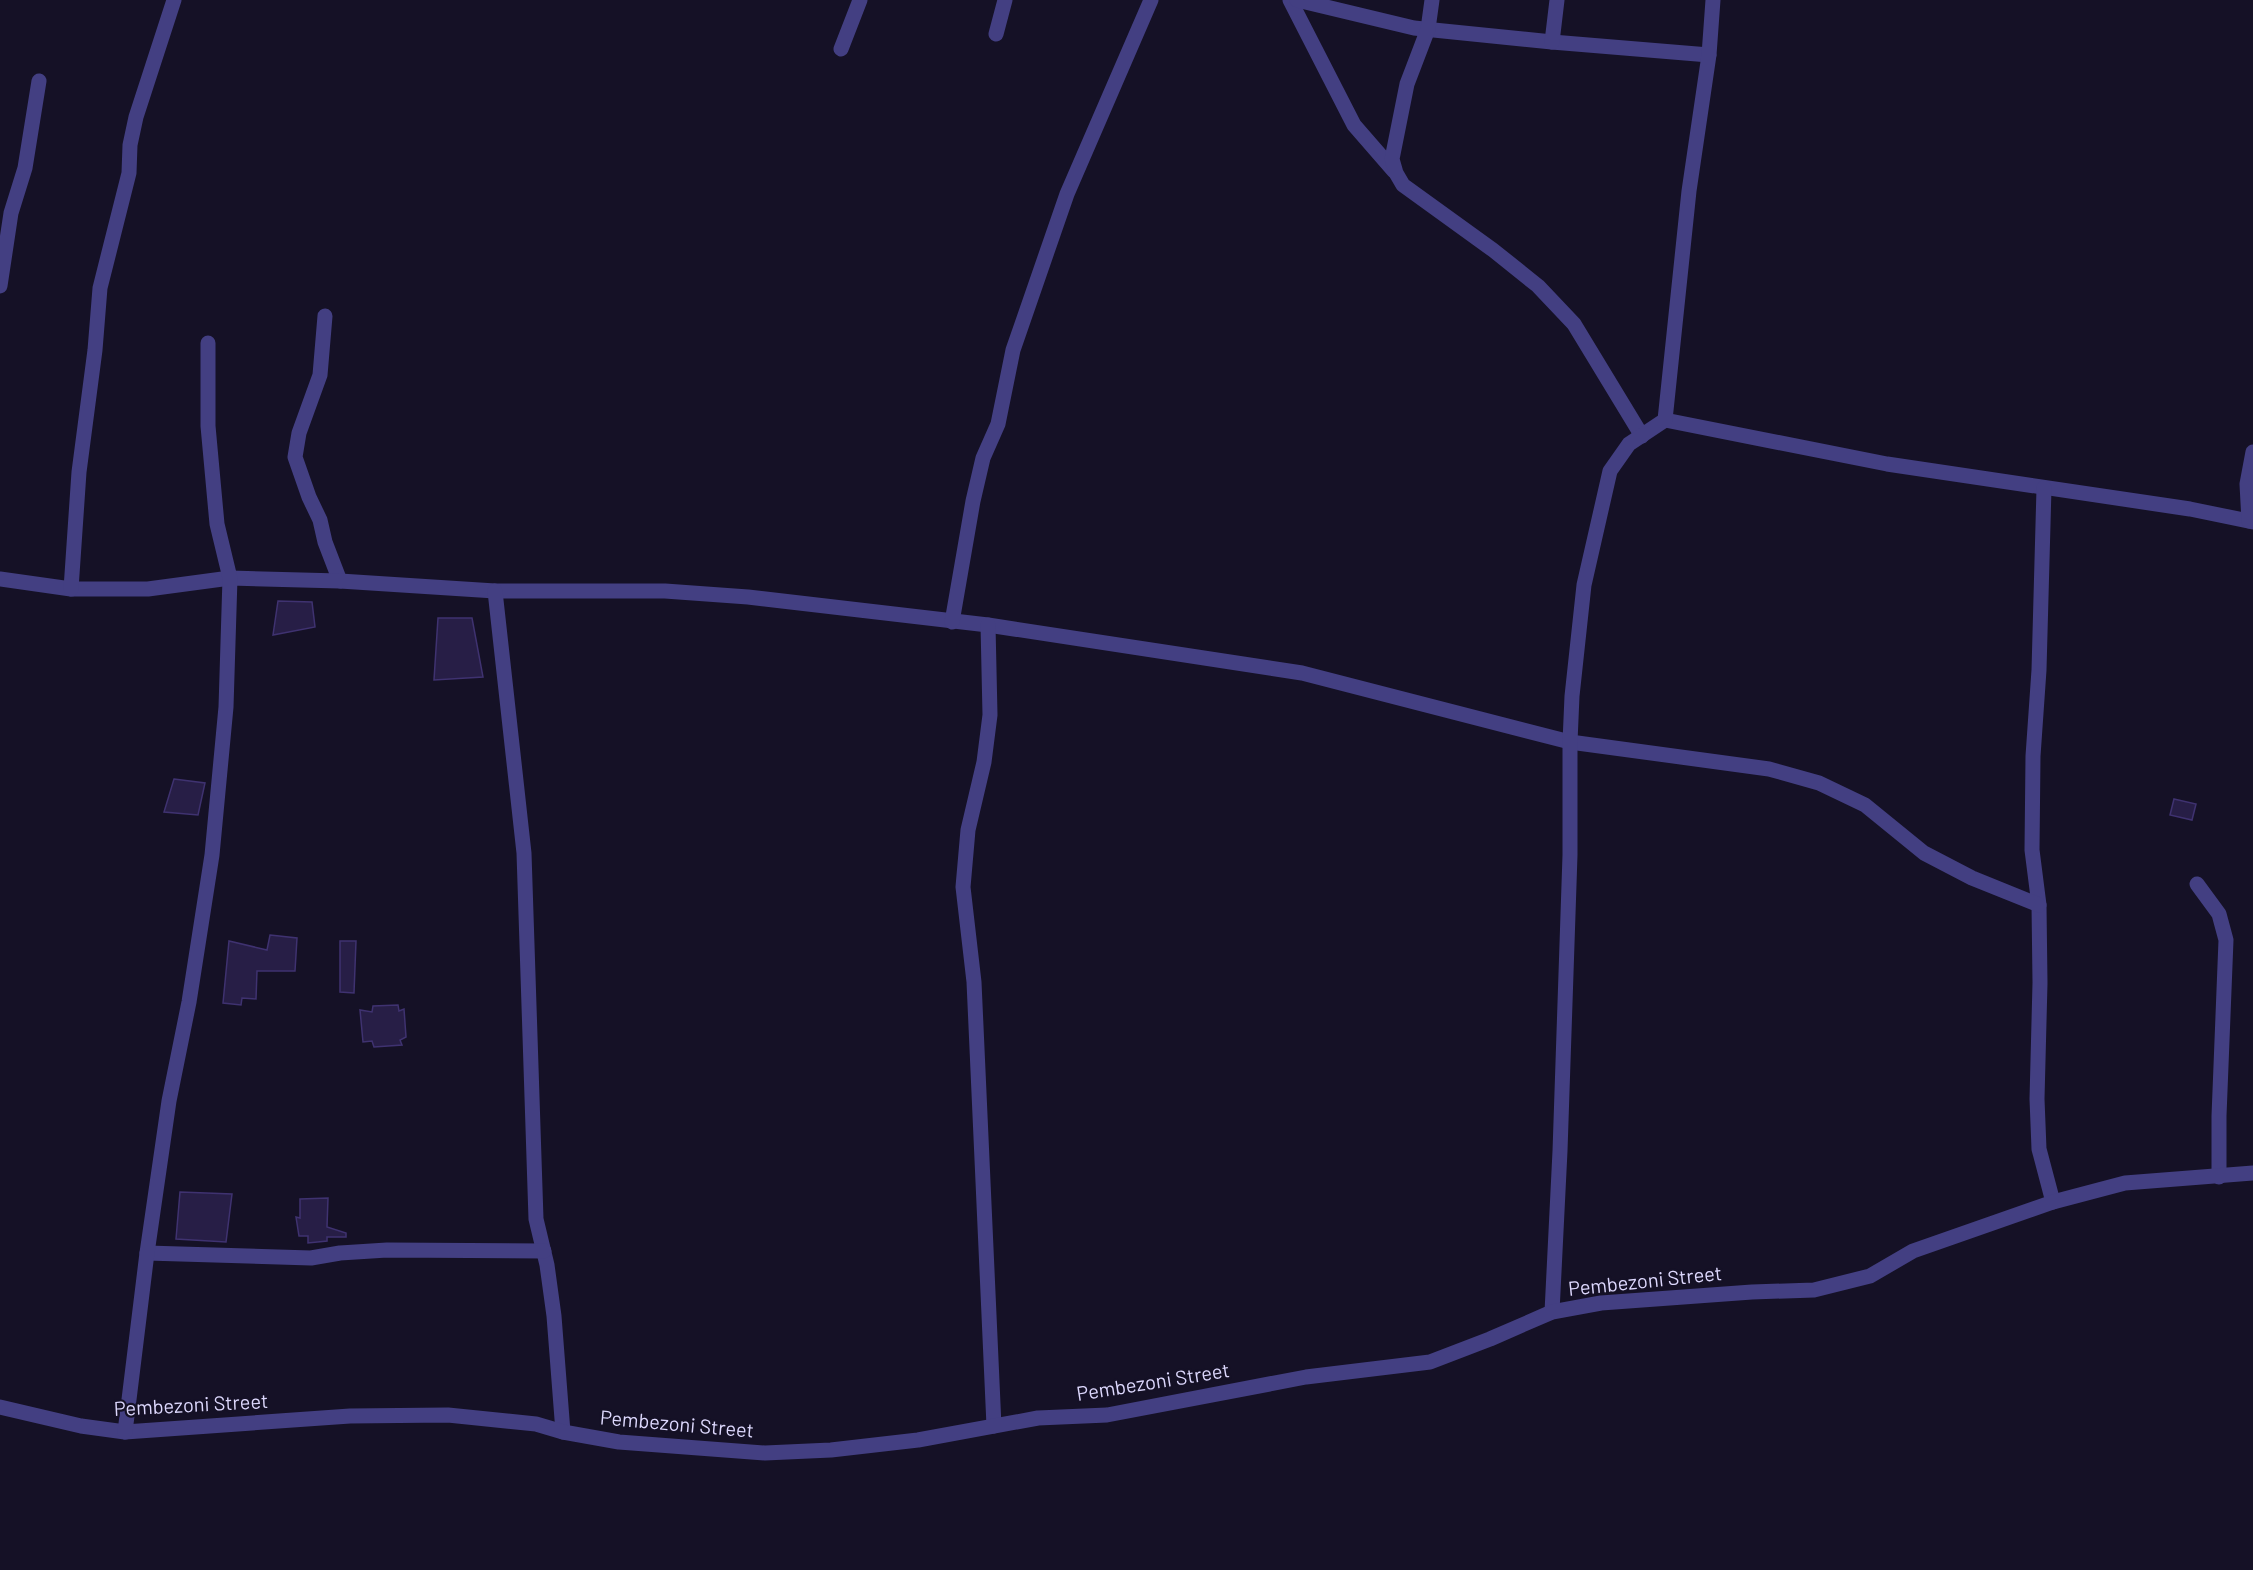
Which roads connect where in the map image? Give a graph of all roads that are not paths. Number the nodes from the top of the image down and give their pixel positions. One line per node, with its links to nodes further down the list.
1 (174, 0): 29 (street)
2 (860, 0): 13 (street)
3 (1005, 0): 11 (street)
4 (1151, 0): 31 (street)
5 (1290, 0): 16 (street)
6 (1297, 0): 10 (street)
7 (1432, 0): 10 (street)
8 (1557, 0): 12 (street)
9 (1713, 0): 14 (street)
10 (1428, 29): 12 (street); 16 (street)
11 (996, 34)
12 (1552, 42): 14 (street)
13 (841, 49)
14 (1709, 55): 21 (street)
15 (39, 81): 17 (street)
16 (1396, 173): 22 (street)
17 (5, 212): 18 (street)
18 (0, 286)
19 (325, 316): 28 (street)
20 (208, 343): 26 (street)
21 (1665, 420): 22 (street); 24 (street)
22 (1642, 436): 33 (street)
23 (2253, 452): 25 (street)
24 (2044, 488): 25 (street); 35 (street)
25 (2251, 521)
26 (230, 578): 28 (street); 29 (street); 40 (street)
27 (0, 579): 29 (street)
28 (340, 581): 30 (street)
29 (70, 589)
30 (495, 591): 31 (street); 39 (street)
31 (952, 622): 32 (street)
32 (988, 625): 33 (street); 43 (street)
33 (1570, 742): 35 (street); 41 (street)
34 (2197, 884): 37 (street)
35 (2039, 905): 38 (street)
36 (2253, 1173): 37 (street, Pembezoni Street)
37 (2219, 1177): 38 (street, Pembezoni Street)
38 (2053, 1202): 41 (street, Pembezoni Street)
39 (544, 1251): 40 (street); 45 (street)
40 (147, 1253): 44 (street)
41 (1552, 1312): 43 (street, Pembezoni Street)
42 (0, 1407): 44 (street, Pembezoni Street)
43 (994, 1426): 45 (street, Pembezoni Street)
44 (125, 1432): 45 (street, Pembezoni Street)
45 (563, 1432)

